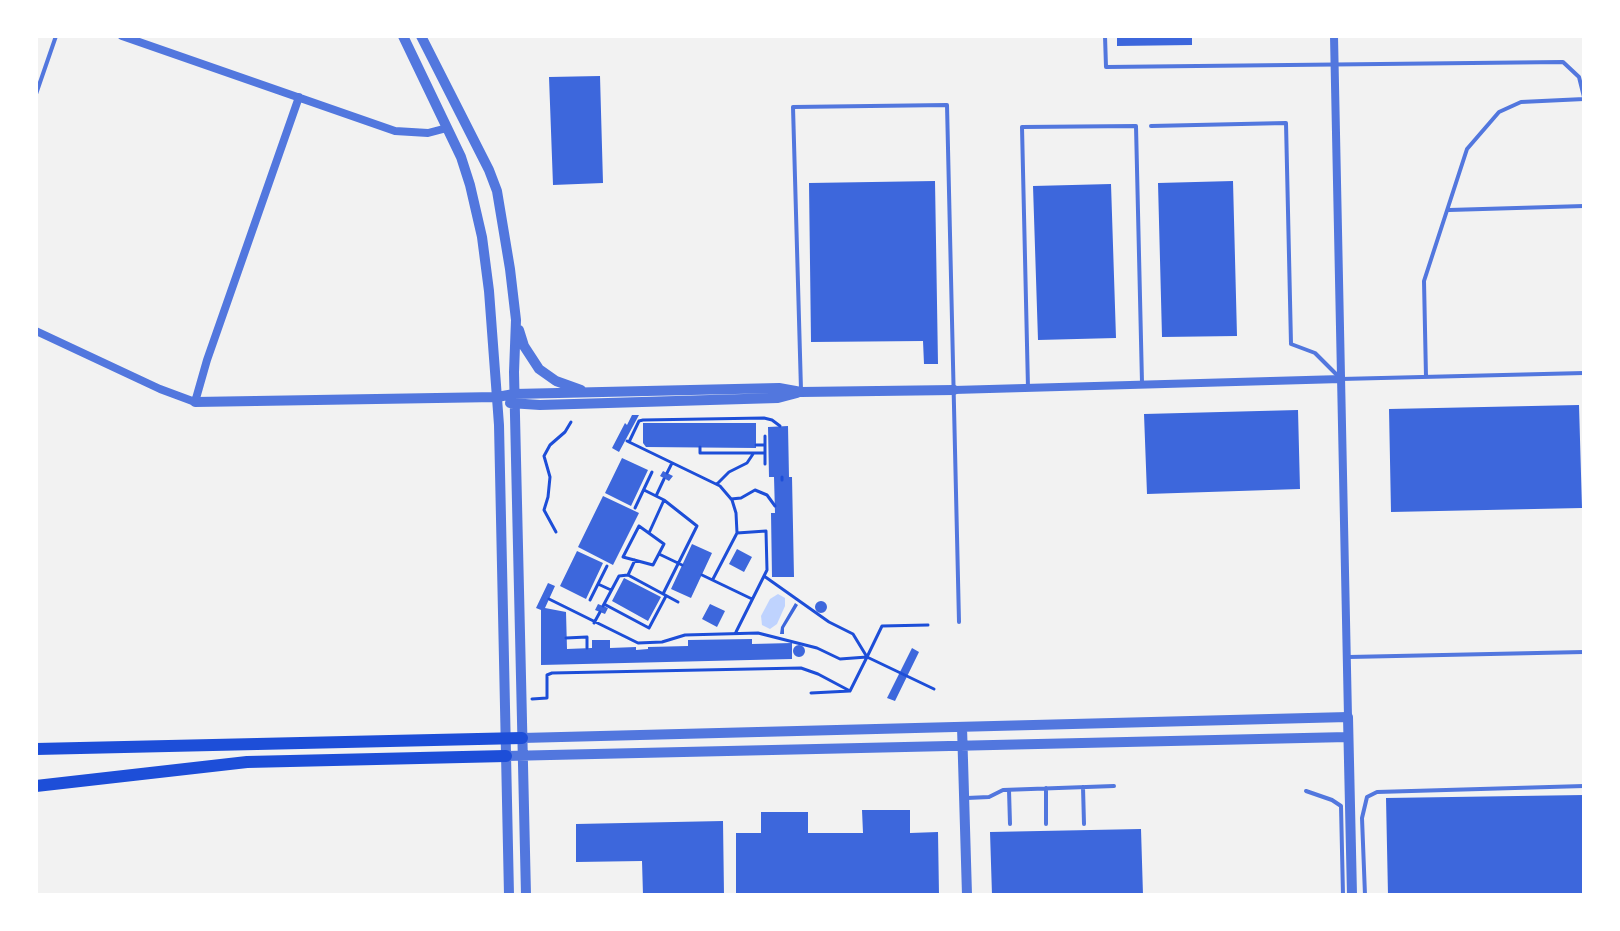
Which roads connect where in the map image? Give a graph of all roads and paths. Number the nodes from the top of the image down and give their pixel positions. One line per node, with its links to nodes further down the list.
1 (56, 36): 8 (lane)
2 (122, 36): 9 (street)
3 (403, 36): 12 (street)
4 (421, 36): 15 (street)
5 (1105, 36): 7 (lane)
6 (1334, 36): 7 (street)
7 (1334, 62): 10 (lane); 19 (street)
8 (36, 94)
9 (299, 97): 12 (street); 27 (street)
10 (1584, 98): 14 (lane)
11 (1151, 126): 19 (lane)
12 (447, 128): 25 (street)
13 (1584, 206): 14 (lane)
14 (1449, 210): 18 (lane)
15 (516, 320): 24 (street); 26 (street)
16 (36, 331): 27 (street)
17 (1584, 373): 18 (lane)
18 (1426, 377): 19 (lane)
19 (1341, 379): 20 (street); 75 (street)
20 (1142, 385): 21 (street); 21 (lane)
21 (1028, 388): 22 (street)
22 (954, 390): 23 (street); 23 (lane); 67 (lane)
23 (801, 392): 24 (street); 26 (street)
24 (590, 393): 26 (street)
25 (497, 397): 26 (street); 27 (street); 83 (street)
26 (515, 400): 84 (street)
27 (195, 402)
28 (571, 422): 48 (path)
29 (780, 426): 36 (path)
30 (765, 436): 32 (path)
31 (756, 445): 32 (path)
32 (765, 445): 35 (path)
33 (700, 447): 34 (path)
34 (753, 453): 35 (path); 41 (path)
35 (765, 453): 37 (path)
36 (672, 463): 39 (path); 41 (path)
37 (765, 464)
38 (652, 472): 42 (path)
39 (667, 473)
40 (664, 479): 43 (path)
41 (717, 484): 44 (path)
42 (644, 490): 43 (path); 47 (path)
43 (656, 496): 45 (path)
44 (731, 499): 46 (path); 50 (path)
45 (664, 500): 49 (path); 53 (path)
46 (775, 506)
47 (635, 508)
48 (556, 532)
49 (649, 533): 51 (path); 52 (path)
50 (737, 533): 57 (path); 58 (path)
51 (659, 554): 52 (path); 53 (path)
52 (635, 560): 55 (path)
53 (680, 564): 61 (path)
54 (607, 566): 59 (path)
55 (628, 575): 60 (path); 61 (path)
56 (702, 575): 58 (path)
57 (764, 576): 63 (path); 74 (path)
58 (713, 580): 63 (path)
59 (598, 584): 60 (path); 64 (path)
60 (611, 590): 61 (path)
61 (665, 595): 65 (path)
62 (549, 599): 68 (path)
63 (752, 599): 70 (path)
64 (590, 600)
65 (678, 602)
66 (600, 612): 68 (path)
67 (959, 622)
68 (594, 623): 70 (path)
69 (928, 625): 74 (path)
70 (736, 632): 74 (path)
71 (566, 638): 72 (path)
72 (587, 648)
73 (1584, 652): 75 (lane)
74 (867, 657): 76 (path); 77 (path)
75 (1346, 657): 80 (street)
76 (934, 689)
77 (850, 691): 78 (path); 79 (path)
78 (811, 693)
79 (547, 698)
80 (1348, 717): 81 (street); 82 (street)
81 (962, 727): 84 (street); 85 (street)
82 (1348, 737): 85 (street); 104 (street)
83 (506, 738): 84 (main road); 86 (main road); 88 (street)
84 (522, 738): 87 (street)
85 (963, 746): 87 (street); 96 (street)
86 (36, 749)
87 (522, 755): 88 (street); 101 (street)
88 (506, 756): 89 (main road); 100 (street)
89 (36, 786)
90 (1114, 786): 92 (lane)
91 (1584, 786): 105 (lane)
92 (1083, 787): 93 (lane); 99 (lane)
93 (1046, 788): 94 (lane); 98 (lane)
94 (1009, 790): 96 (lane); 97 (lane)
95 (1306, 791): 103 (lane)
96 (964, 798): 102 (street)
97 (1010, 824)
98 (1046, 824)
99 (1084, 824)
100 (509, 895)
101 (526, 895)
102 (967, 895)
103 (1343, 895)
104 (1352, 895)
105 (1365, 895)

